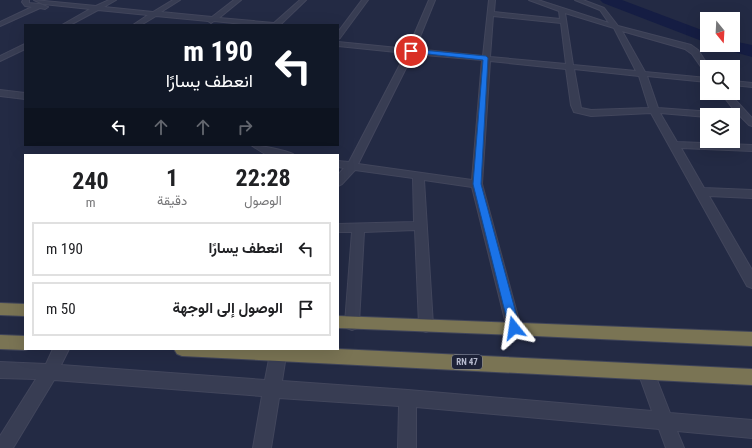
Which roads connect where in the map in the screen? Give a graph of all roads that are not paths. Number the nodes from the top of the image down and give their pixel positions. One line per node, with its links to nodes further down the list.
1 (56, 0): 13 (street)
2 (113, 0): 15 (street)
3 (177, 0): 19 (street)
4 (238, 0): 24 (street)
5 (303, 0): 29 (street)
6 (365, 0): 31 (street)
7 (432, 0): 34 (street)
8 (492, 0): 20 (street)
9 (532, 0): 17 (street)
10 (578, 0): 30 (street)
11 (26, 2): 12 (street); 21 (street)
12 (38, 3): 13 (street); 16 (street); 25 (street)
13 (48, 3): 14 (street)
14 (63, 5): 15 (street); 16 (street)
15 (99, 7): 18 (street); 19 (street)
16 (56, 8): 18 (street)
17 (562, 10): 23 (street); 30 (street)
18 (90, 12): 22 (street); 26 (street)
19 (156, 13): 22 (street); 24 (street)
20 (490, 14): 23 (street); 35 (street)
21 (0, 17)
22 (148, 18): 24 (street); 27 (street)
23 (563, 21): 38 (street)
24 (209, 23): 28 (street)
25 (0, 24)
26 (67, 24)
27 (138, 24)
28 (240, 24)
29 (277, 24)
30 (616, 26): 37 (street); 39 (street)
31 (339, 34)
32 (339, 44): 34 (street)
33 (24, 47): 36 (street)
34 (411, 51): 35 (street); 55 (street)
35 (486, 58): 38 (street); 58 (street)
36 (0, 59)
37 (700, 60)
38 (570, 67): 39 (street); 46 (street)
39 (642, 74): 40 (street); 46 (street)
40 (700, 79)
41 (740, 84): 42 (street)
42 (752, 85)
43 (0, 93): 44 (street)
44 (24, 95)
45 (732, 100): 49 (street)
46 (654, 110): 47 (street); 50 (street)
47 (700, 114)
48 (740, 118): 49 (street)
49 (750, 119)
50 (675, 145): 52 (street); 59 (street)
51 (258, 146): 53 (street)
52 (752, 148)
53 (283, 154)
54 (339, 164): 55 (street)
55 (352, 166): 56 (street); 57 (street)
56 (418, 176): 58 (street); 61 (street)
57 (339, 181)
58 (477, 184): 70 (street)
59 (700, 192): 60 (street); 64 (street)
60 (752, 194)
61 (420, 226): 62 (street); 69 (street)
62 (358, 227): 63 (street); 68 (street)
63 (339, 228)
64 (747, 265): 65 (street)
65 (752, 282)
66 (0, 309): 67 (highway)
67 (24, 310)
68 (345, 322): 69 (highway)
69 (426, 325): 70 (highway)
70 (514, 328): 71 (highway)
71 (752, 339)
72 (0, 342): 73 (highway)
73 (24, 342)
74 (61, 350): 78 (street)
75 (230, 350): 76 (highway, RN 47)
76 (279, 351): 79 (highway, RN 47); 81 (street)
77 (0, 370): 78 (street)
78 (50, 372): 81 (street); 85 (street)
79 (646, 372): 80 (highway, RN 47); 83 (street)
80 (752, 377)
81 (272, 389): 82 (street); 86 (street)
82 (408, 398): 83 (street); 87 (street)
83 (665, 422): 84 (street); 88 (street)
84 (752, 430)
85 (3, 448)
86 (262, 448)
87 (407, 448)
88 (676, 448)

